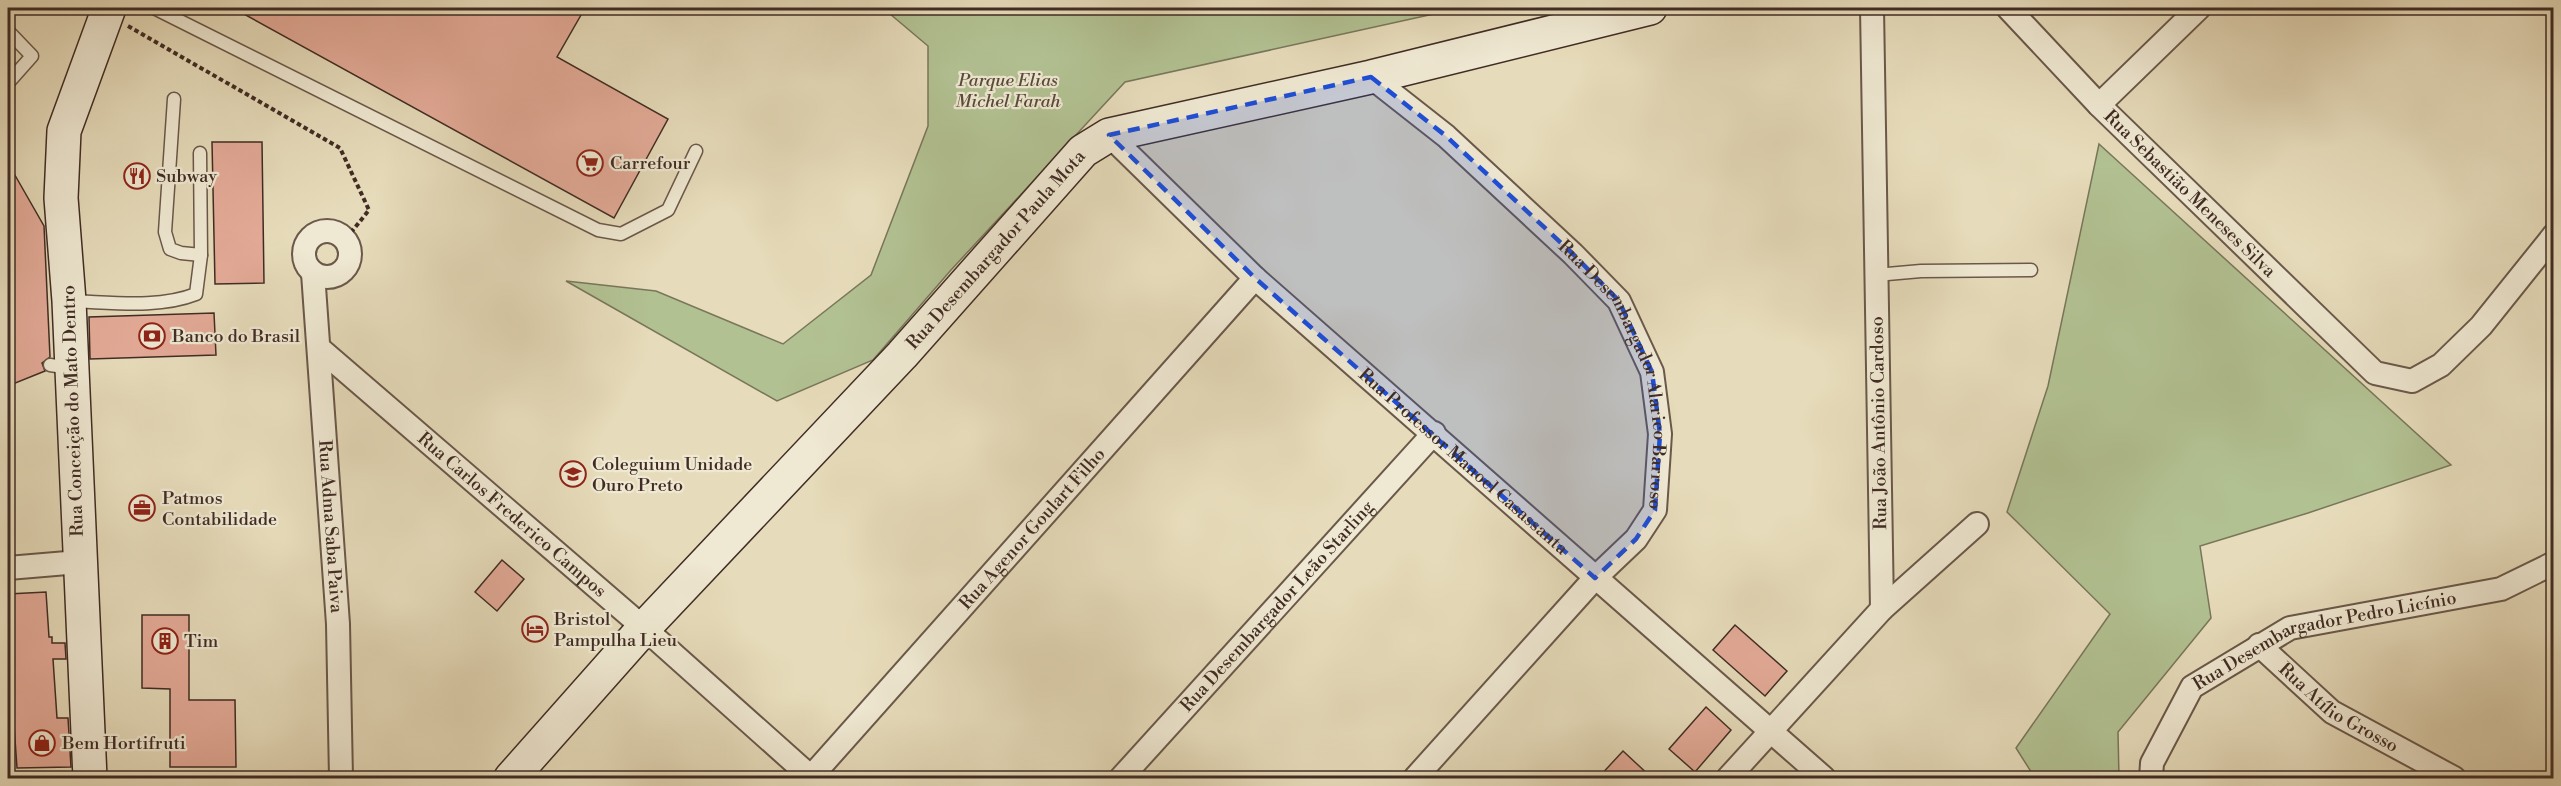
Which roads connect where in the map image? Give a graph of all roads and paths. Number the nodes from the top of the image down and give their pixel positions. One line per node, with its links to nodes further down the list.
1 (154, 8): 13 (lane)
2 (1650, 8): 8 (street, Rua Desembargador Paula Mota)
3 (1872, 8): 20 (street, Rua João Antônio Cardoso)
4 (2008, 8): 11 (street, Rua Sebastião Meneses Silva)
5 (2199, 8): 11 (street)
6 (104, 9): 16 (path); 22 (street, Rua Conceição do Mato Dentro)
7 (8, 31): 9 (lane)
8 (1371, 77): 12 (street, Rua Desembargador Paula Mota); 29 (street, Rua Desembargador Alarico Barroso)
9 (8, 83)
10 (174, 99): 17 (lane)
11 (2099, 105): 15 (street, Rua Sebastião Meneses Silva)
12 (1109, 135): 21 (street, Rua Professor Manoel Casassanta); 31 (street, Rua Desembargador Paula Mota)
13 (696, 151)
14 (200, 153): 17 (lane)
15 (2553, 235)
16 (345, 240): 19 (street); 19 (street, Rua Adma Saba Paiva)
17 (201, 255): 22 (lane)
18 (2031, 270): 20 (lane)
19 (313, 273): 23 (street, Rua Adma Saba Paiva)
20 (1876, 275): 30 (street, Rua João Antônio Cardoso)
21 (1255, 278): 24 (street, Rua Professor Manoel Casassanta); 37 (street, Rua Agenor Goulart Filho)
22 (69, 301): 26 (street, Rua Conceição do Mato Dentro)
23 (319, 348): 31 (street, Rua Carlos Frederico Campos); 35 (street, Rua Adma Saba Paiva)
24 (1434, 433): 29 (street, Rua Professor Manoel Casassanta); 38 (street, Rua Desembargador Leão Starling)
25 (1977, 524): 30 (street)
26 (79, 562): 28 (street); 34 (street, Rua Conceição do Mato Dentro)
27 (2553, 562): 32 (street, Rua Desembargador Pedro Licínio)
28 (8, 568)
29 (1595, 578): 33 (street, Rua Professor Manoel Casassanta); 39 (street, Rua Desembargador Alarico Barroso)
30 (1882, 609): 33 (street)
31 (644, 628): 36 (street, Rua Desembargador Paula Mota); 37 (street, Rua Carlos Frederico Campos)
32 (2259, 645): 42 (street, Rua Desembargador Pedro Licínio); 43 (street, Rua Atílio Grosso)
33 (1772, 731): 40 (street); 41 (street, Rua Professor Manoel Casassanta)
34 (90, 778)
35 (340, 778)
36 (511, 778)
37 (811, 778)
38 (1121, 778)
39 (1415, 778)
40 (1728, 778)
41 (1824, 778)
42 (2151, 778)
43 (2454, 778)

